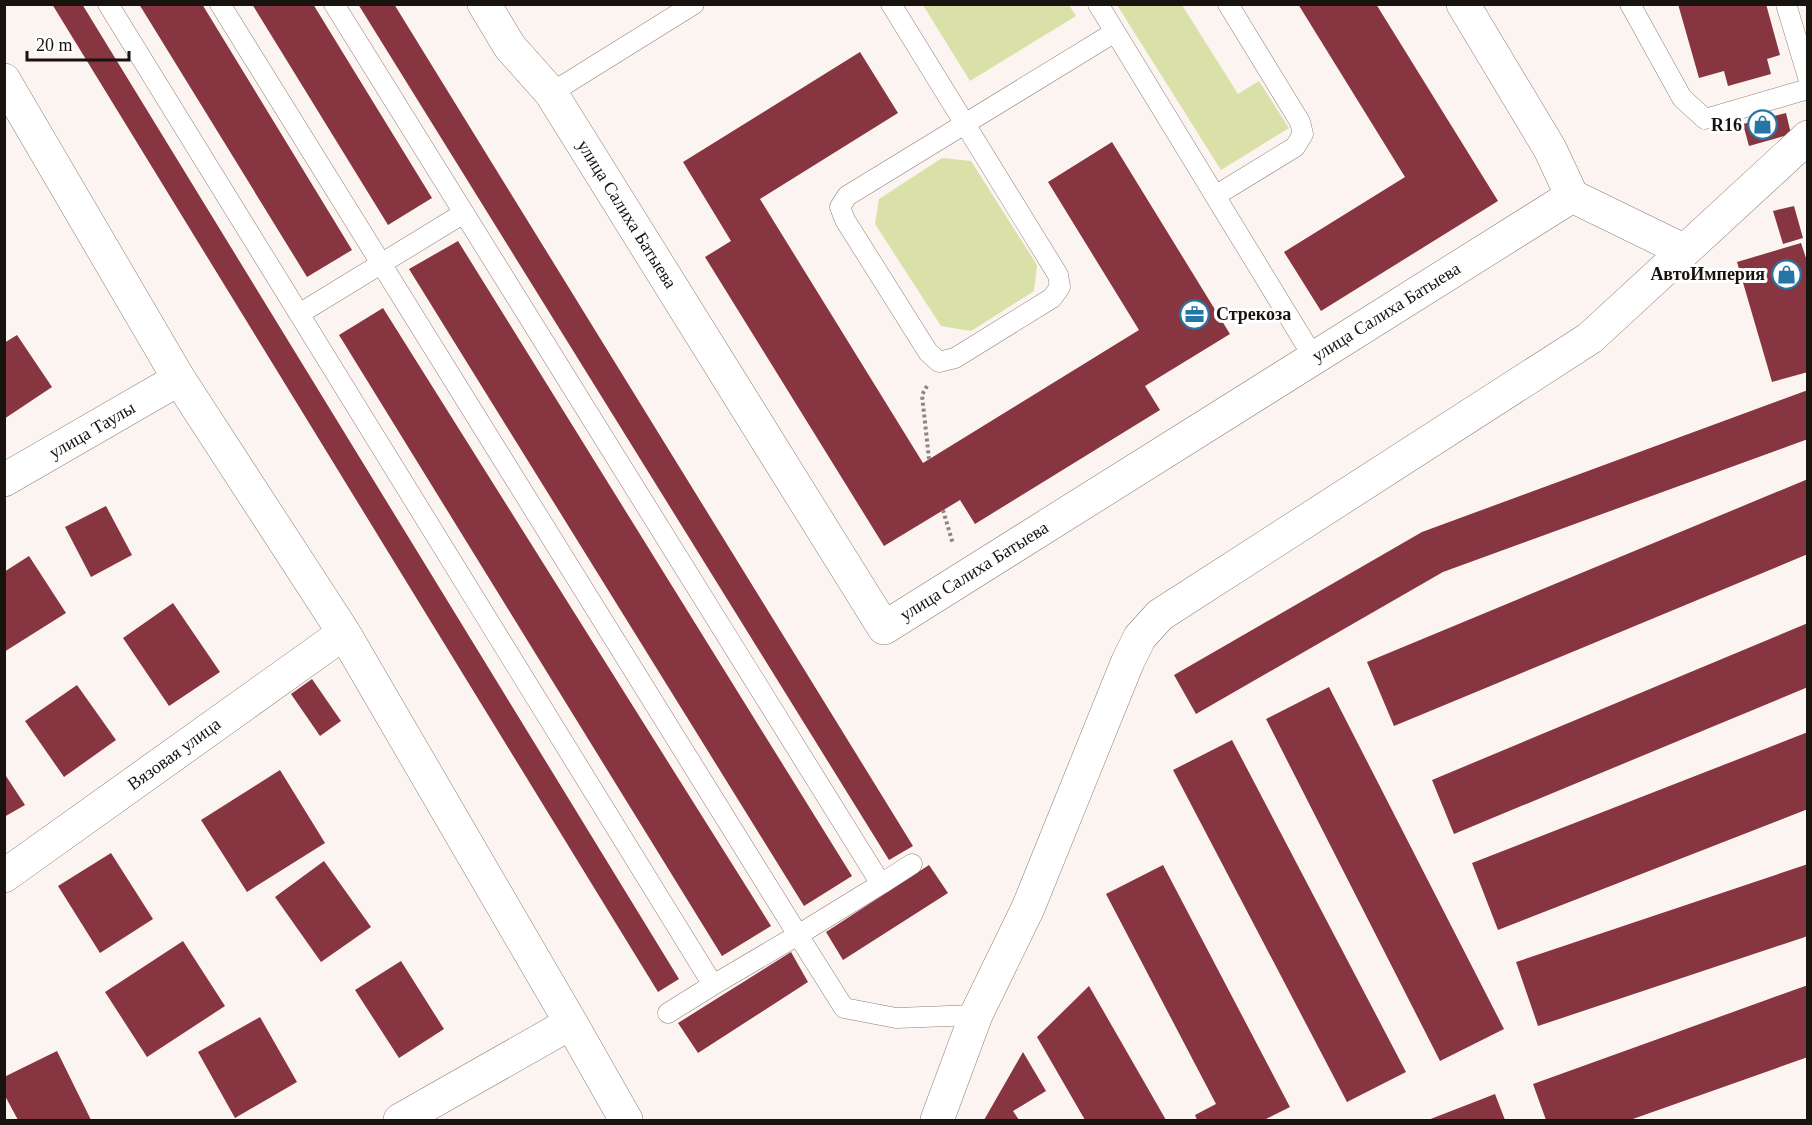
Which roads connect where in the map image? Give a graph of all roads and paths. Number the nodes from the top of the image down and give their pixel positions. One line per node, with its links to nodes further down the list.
1 (108, 4): 24 (lane)
2 (220, 4): 23 (lane)
3 (334, 4): 21 (lane)
4 (484, 4): 16 (street, улица Салиха Батыева)
5 (694, 4): 16 (lane)
6 (891, 4): 17 (lane)
7 (1098, 4): 12 (lane)
8 (1228, 4): 19 (lane)
9 (1463, 4): 20 (street)
10 (1630, 4): 14 (lane)
11 (1786, 4): 13 (lane)
12 (1115, 32): 17 (lane); 19 (lane)
13 (1808, 77)
14 (1808, 88)
15 (8, 92): 27 (street)
16 (551, 93): 25 (street, улица Салиха Батыева)
17 (965, 124): 26 (lane); 26 (lane)
18 (1808, 137): 22 (street)
19 (1215, 195): 25 (lane)
20 (1572, 196): 22 (street); 25 (street, улица Салиха Батыева)
21 (464, 213): 23 (lane); 33 (lane)
22 (1683, 250): 37 (street)
23 (381, 264): 24 (lane); 34 (lane)
24 (299, 314): 35 (lane)
25 (1314, 358)
26 (939, 362): 28 (path)
27 (179, 379): 29 (street, улица Таулы); 30 (street)
28 (929, 459)
29 (4, 480)
30 (344, 633): 32 (street, Вязовая улица); 38 (street)
31 (912, 864): 33 (lane)
32 (4, 876)
33 (881, 884): 34 (lane)
34 (798, 934): 35 (lane); 37 (lane)
35 (713, 985): 36 (lane)
36 (668, 1013)
37 (976, 1015): 41 (street)
38 (572, 1023): 39 (street); 40 (street)
39 (400, 1120)
40 (626, 1120)
41 (937, 1120)

